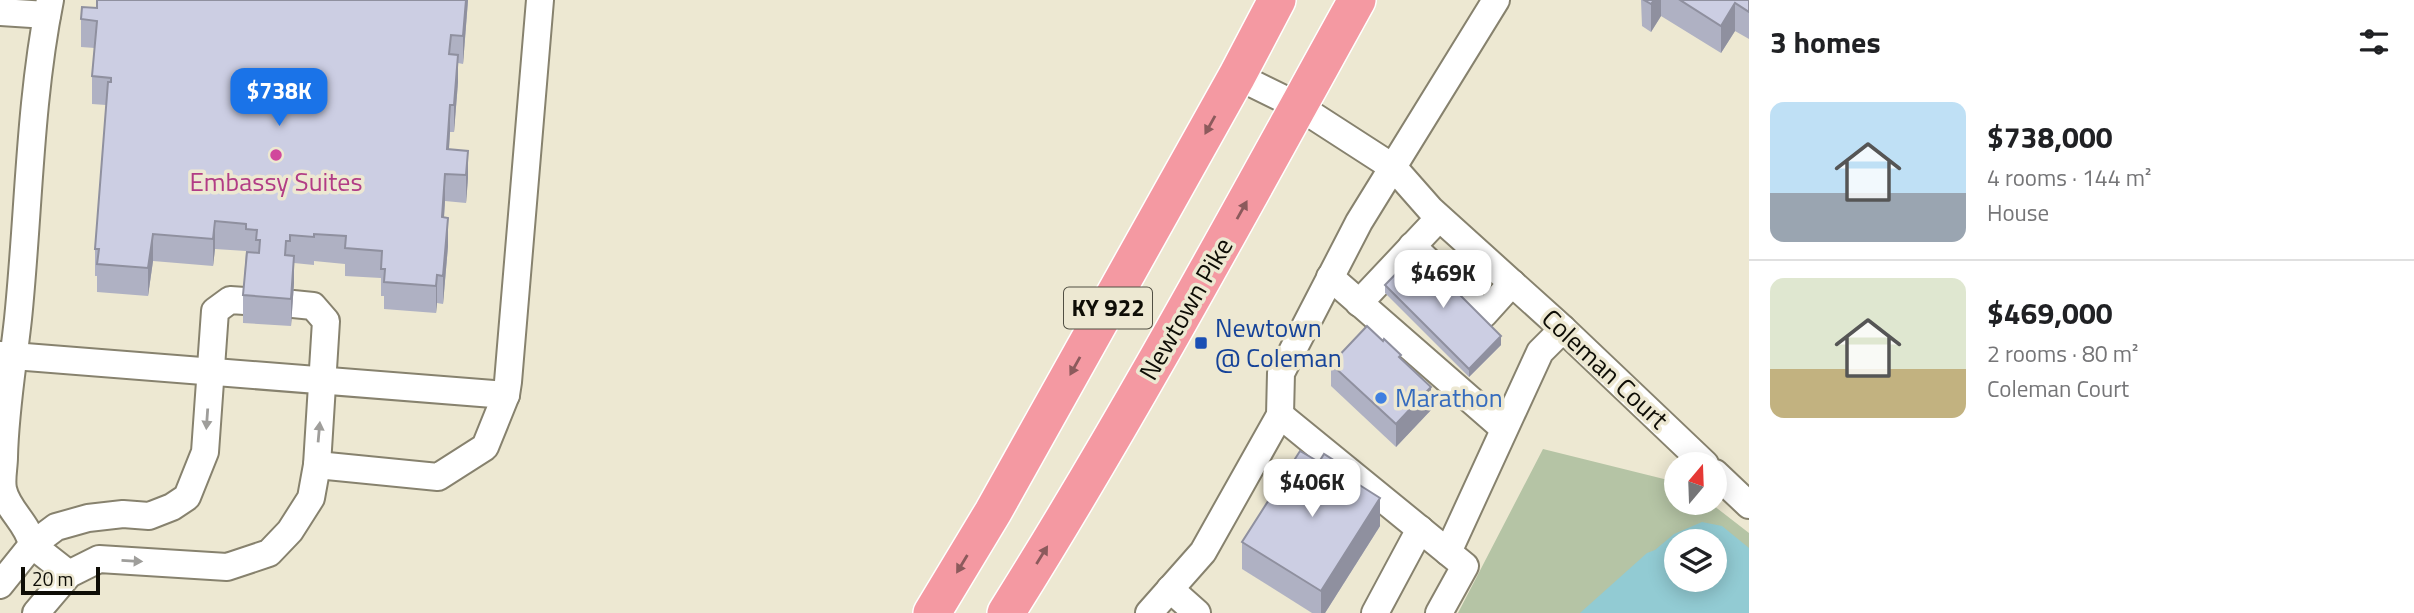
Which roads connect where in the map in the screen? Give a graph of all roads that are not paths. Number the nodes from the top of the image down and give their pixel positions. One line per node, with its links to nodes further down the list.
1 (540, 0): 21 (street)
2 (1277, 0): 7 (highway, KY 922)
3 (1357, 0): 8 (highway, Newtown Pike / KY 922)
4 (1496, 0): 9 (street)
5 (48, 7): 6 (street); 18 (street)
6 (0, 12)
7 (1237, 76): 8 (street, Coleman Court); 35 (highway, KY 922, one-way to 35)
8 (1298, 106): 9 (street, Coleman Court); 36 (highway, Newtown Pike / KY 922, one-way to 8)
9 (1394, 168): 10 (street, Coleman Court); 12 (street)
10 (1439, 218): 11 (street); 13 (street, Coleman Court)
11 (1412, 246): 13 (street); 15 (street)
12 (1330, 278): 15 (street); 22 (street)
13 (1511, 283): 17 (street, Coleman Court)
14 (245, 301): 19 (street)
15 (1359, 303): 23 (street)
16 (293, 304): 20 (street)
17 (1563, 329): 23 (street); 24 (street, Coleman Court)
18 (7, 356): 19 (street); 29 (street)
19 (210, 371): 20 (street); 29 (street, one-way to 29)
20 (324, 380): 21 (street); 25 (street, one-way to 20)
21 (506, 395): 25 (street)
22 (1280, 415): 28 (street); 33 (street)
23 (1503, 428): 30 (street)
24 (1692, 452)
25 (317, 465): 31 (street, one-way to 25)
26 (1727, 484): 27 (street)
27 (1749, 505)
28 (1420, 529): 30 (street); 39 (street)
29 (32, 545): 31 (street); 32 (street)
30 (1447, 552): 40 (street)
31 (69, 573): 34 (street)
32 (0, 585)
33 (1170, 589): 37 (street); 38 (street)
34 (36, 613)
35 (932, 613)
36 (1006, 613)
37 (1149, 613)
38 (1197, 613)
39 (1375, 613)
40 (1439, 613)

